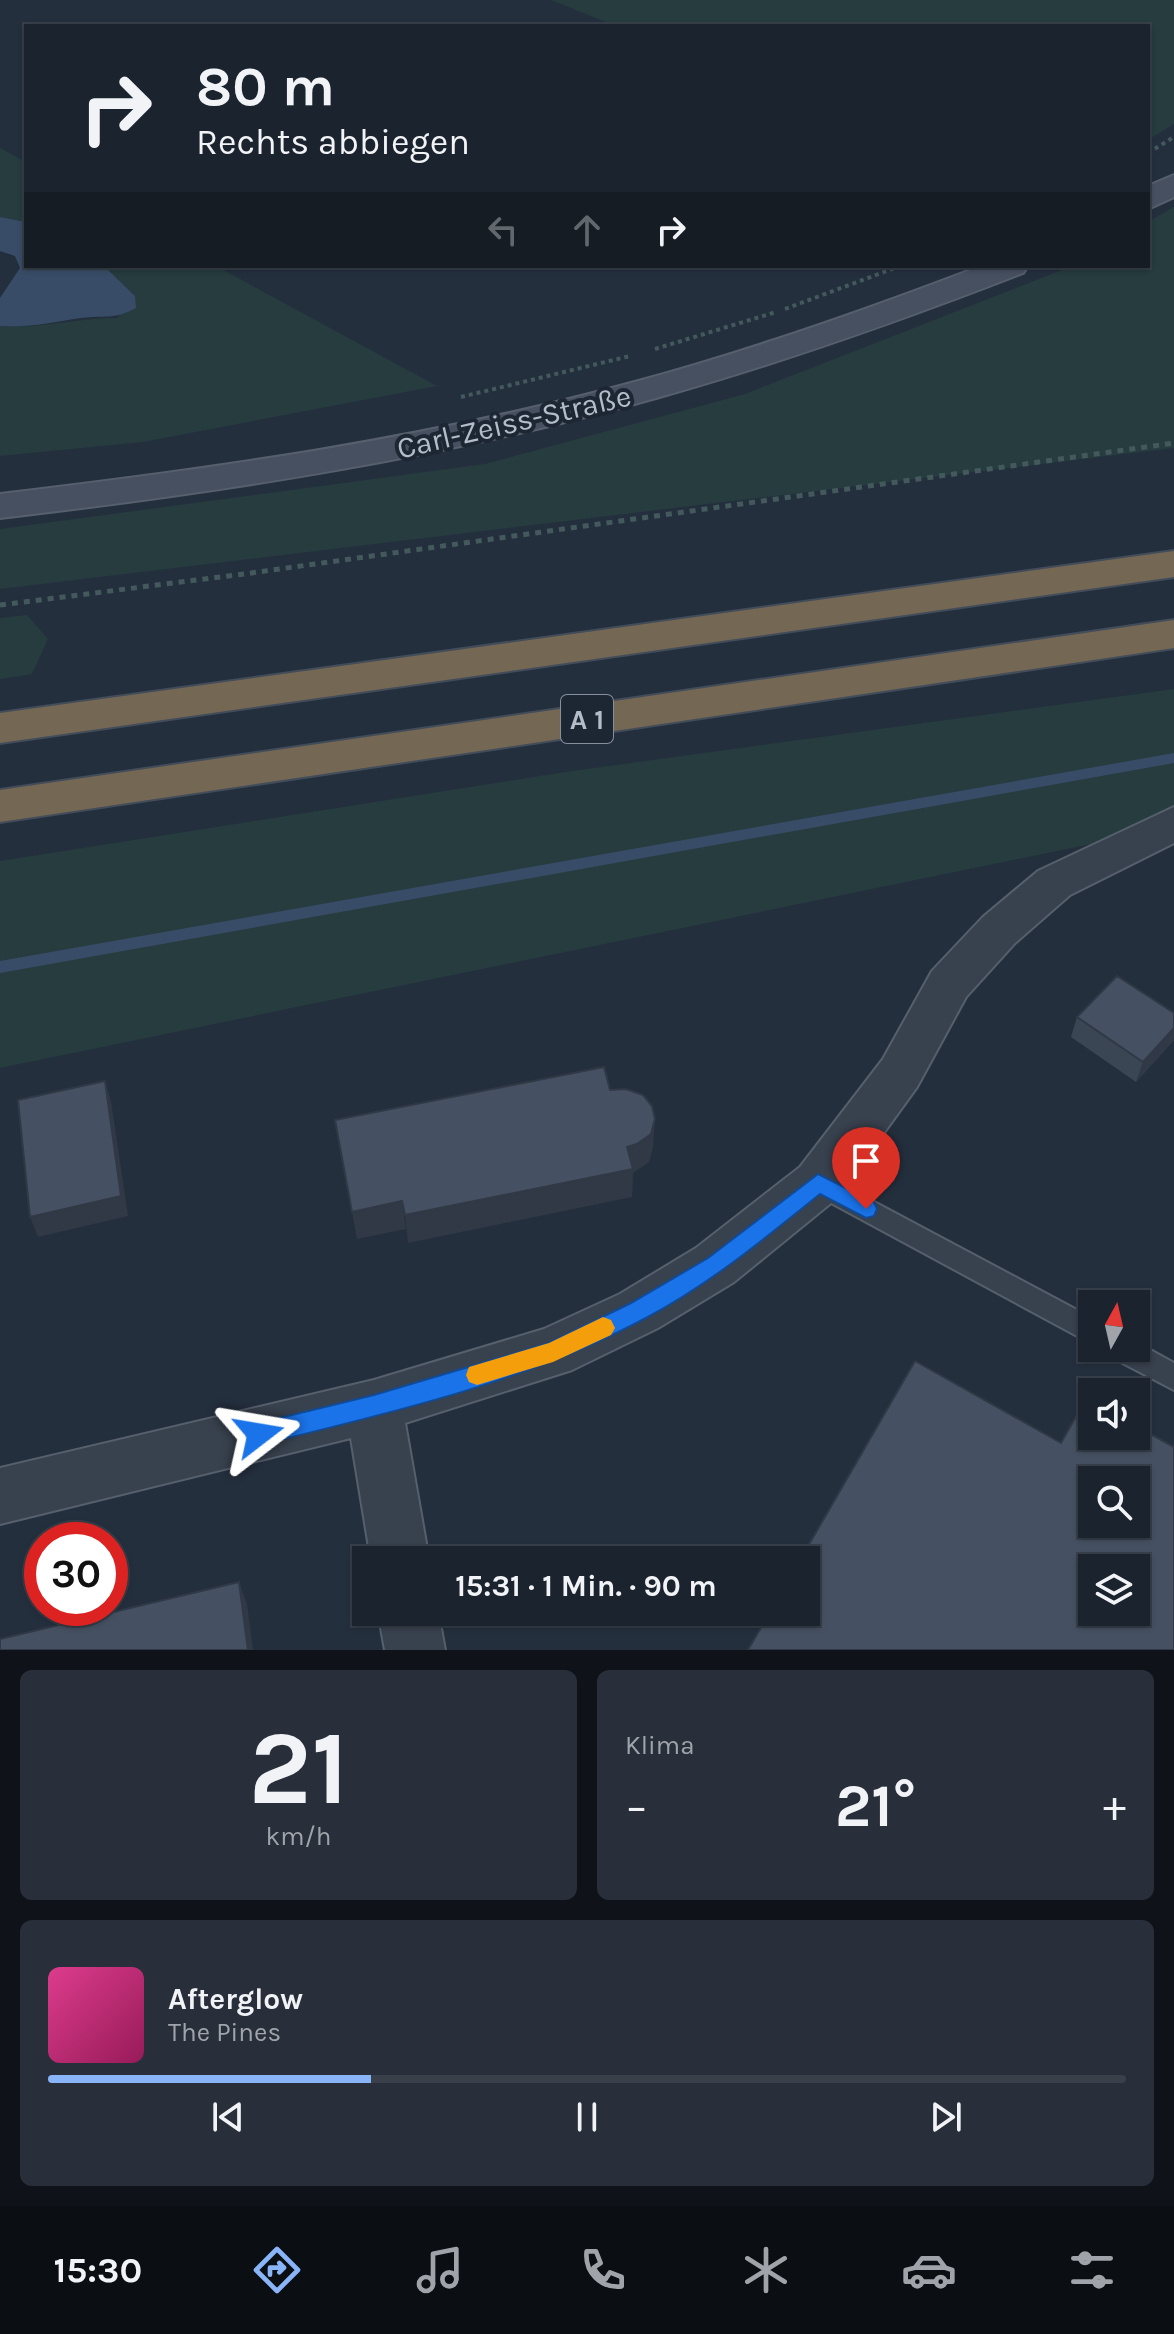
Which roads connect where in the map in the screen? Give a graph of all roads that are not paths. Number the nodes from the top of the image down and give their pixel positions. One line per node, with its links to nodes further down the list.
1 (1174, 184): 2 (main road)
2 (1150, 198)
3 (1006, 268): 4 (main road, Carl-Zeiss-Straße)
4 (0, 506)
5 (1174, 564): 7 (highway)
6 (1174, 634): 8 (highway, A 1)
7 (0, 728)
8 (0, 806)
9 (1174, 824): 10 (street)
10 (818, 1183): 11 (lane); 14 (street)
11 (1078, 1324)
12 (1147, 1362): 13 (lane)
13 (1174, 1377)
14 (374, 1406): 15 (street); 16 (street)
15 (0, 1496)
16 (398, 1546)
17 (411, 1626): 18 (street)
18 (415, 1650)

